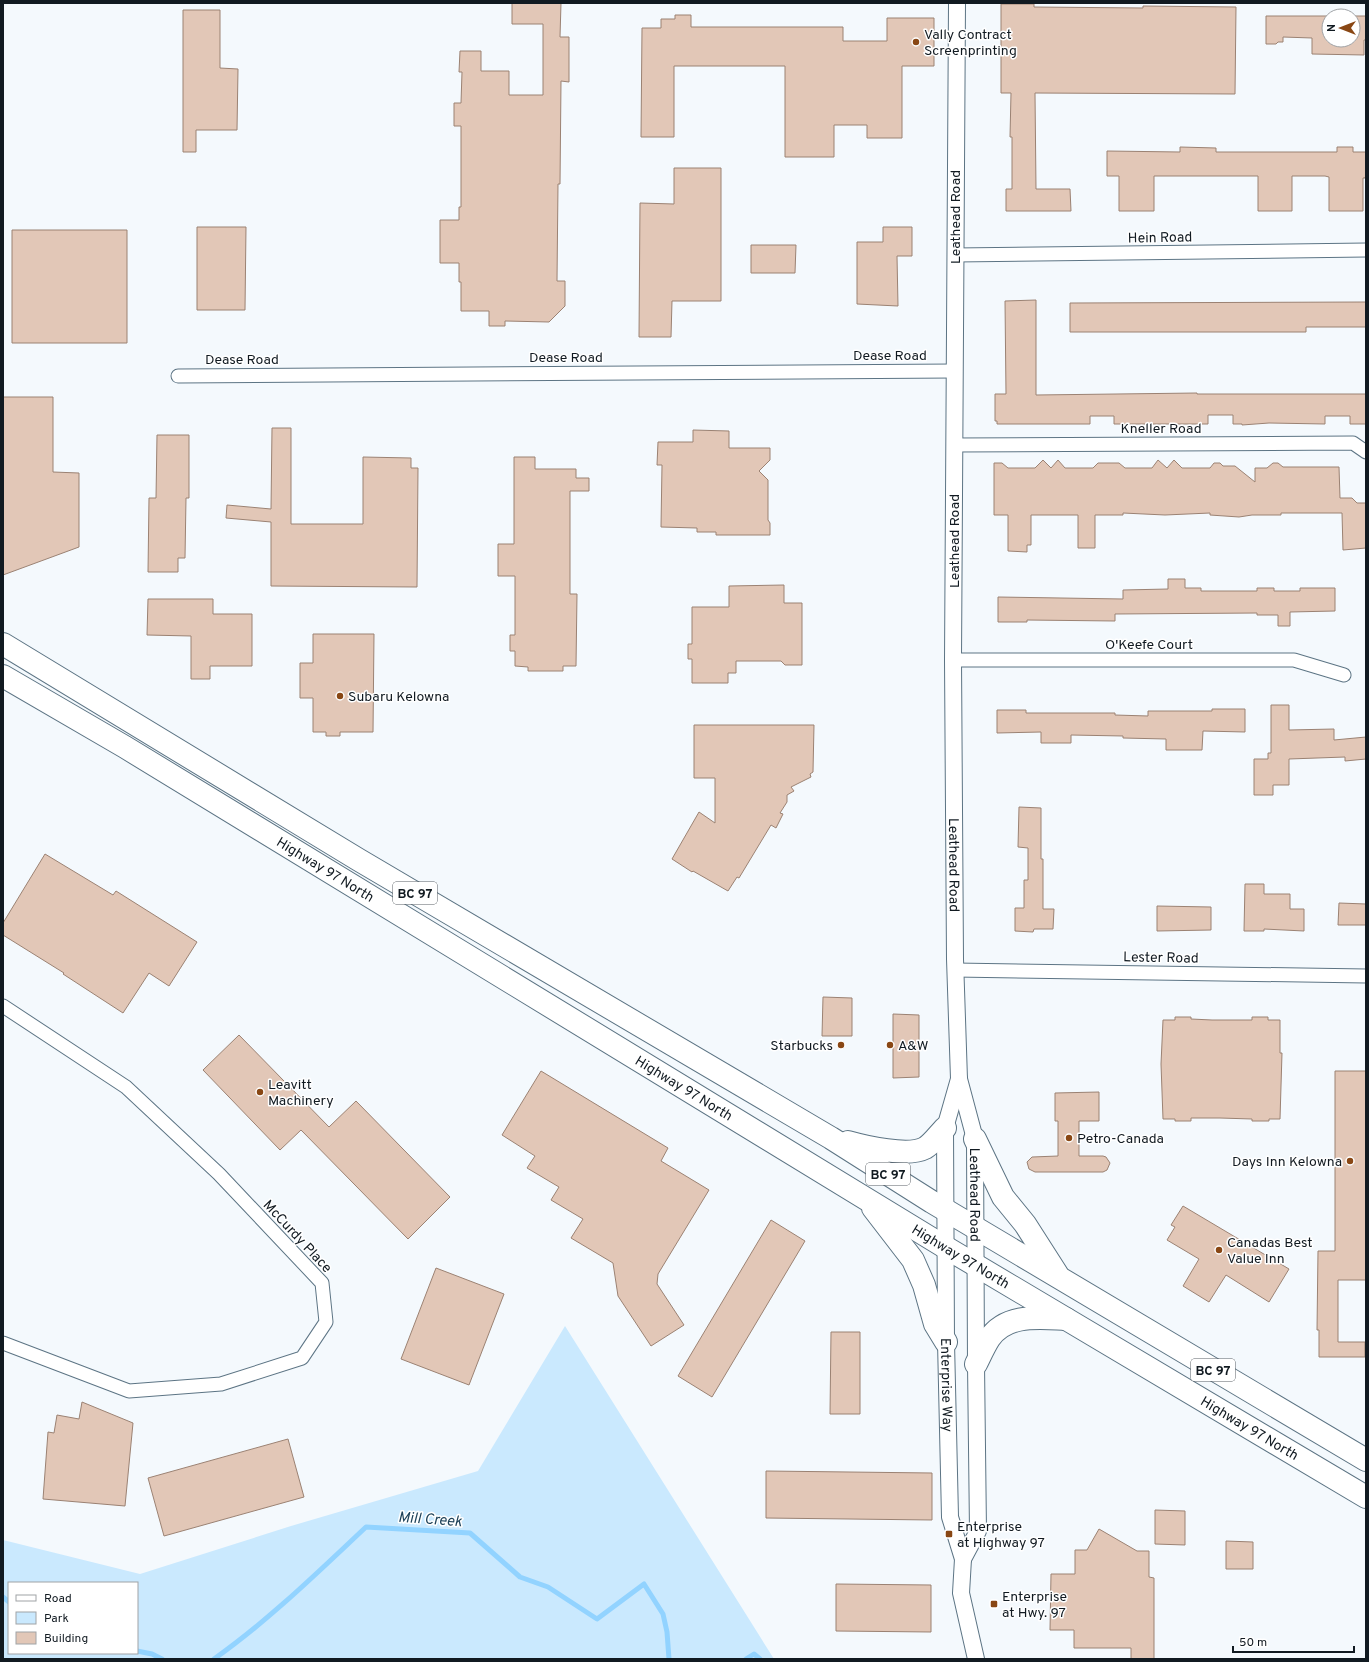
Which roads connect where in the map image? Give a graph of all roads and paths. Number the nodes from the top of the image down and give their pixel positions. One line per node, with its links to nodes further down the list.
1 (957, 3): 3 (street, Leathead Road)
2 (1366, 250): 3 (street, Hein Road)
3 (955, 255): 4 (street, Leathead Road)
4 (954, 371): 5 (street, Dease Road); 6 (street, Leathead Road)
5 (178, 376)
6 (954, 445): 7 (street, Kneller Road); 9 (street, Leathead Road)
7 (1366, 452)
8 (3, 644): 17 (highway, Highway 97 North / BC 97)
9 (953, 660): 10 (street, O'Keefe Court); 12 (street, Leathead Road)
10 (1344, 675)
11 (3, 676): 19 (highway, Highway 97 North / BC 97)
12 (955, 970): 13 (street, Lester Road); 15 (street, Leathead Road)
13 (1366, 976)
14 (3, 1006): 27 (street, McCurdy Place)
15 (959, 1079): 16 (street, Leathead Road); 18 (street, Leathead Road)
16 (945, 1128): 17 (highway); 20 (street, Leathead Road)
17 (831, 1138): 20 (highway, Highway 97 North / BC 97)
18 (976, 1139): 21 (street, Leathead Road); 24 (highway)
19 (863, 1196): 22 (highway, Highway 97 North / BC 97); 26 (highway)
20 (946, 1209): 21 (highway, Highway 97 North / BC 97); 22 (street, Enterprise Way)
21 (976, 1228): 23 (street, Leathead Road); 24 (highway, Highway 97 North / BC 97)
22 (945, 1247): 23 (highway, Highway 97 North / BC 97); 26 (street, Enterprise Way)
23 (975, 1264): 25 (highway, Highway 97 North / BC 97); 28 (street, Enterprise Way)
24 (1060, 1278): 29 (highway, Highway 97 North / BC 97)
25 (1068, 1319): 28 (highway); 30 (highway, Highway 97 North / BC 97)
26 (946, 1342): 31 (street, Enterprise Way)
27 (3, 1343)
28 (976, 1364): 31 (street, Enterprise Way)
29 (1366, 1460)
30 (1366, 1497)
31 (963, 1559): 32 (street, Enterprise Way)
32 (976, 1659)

